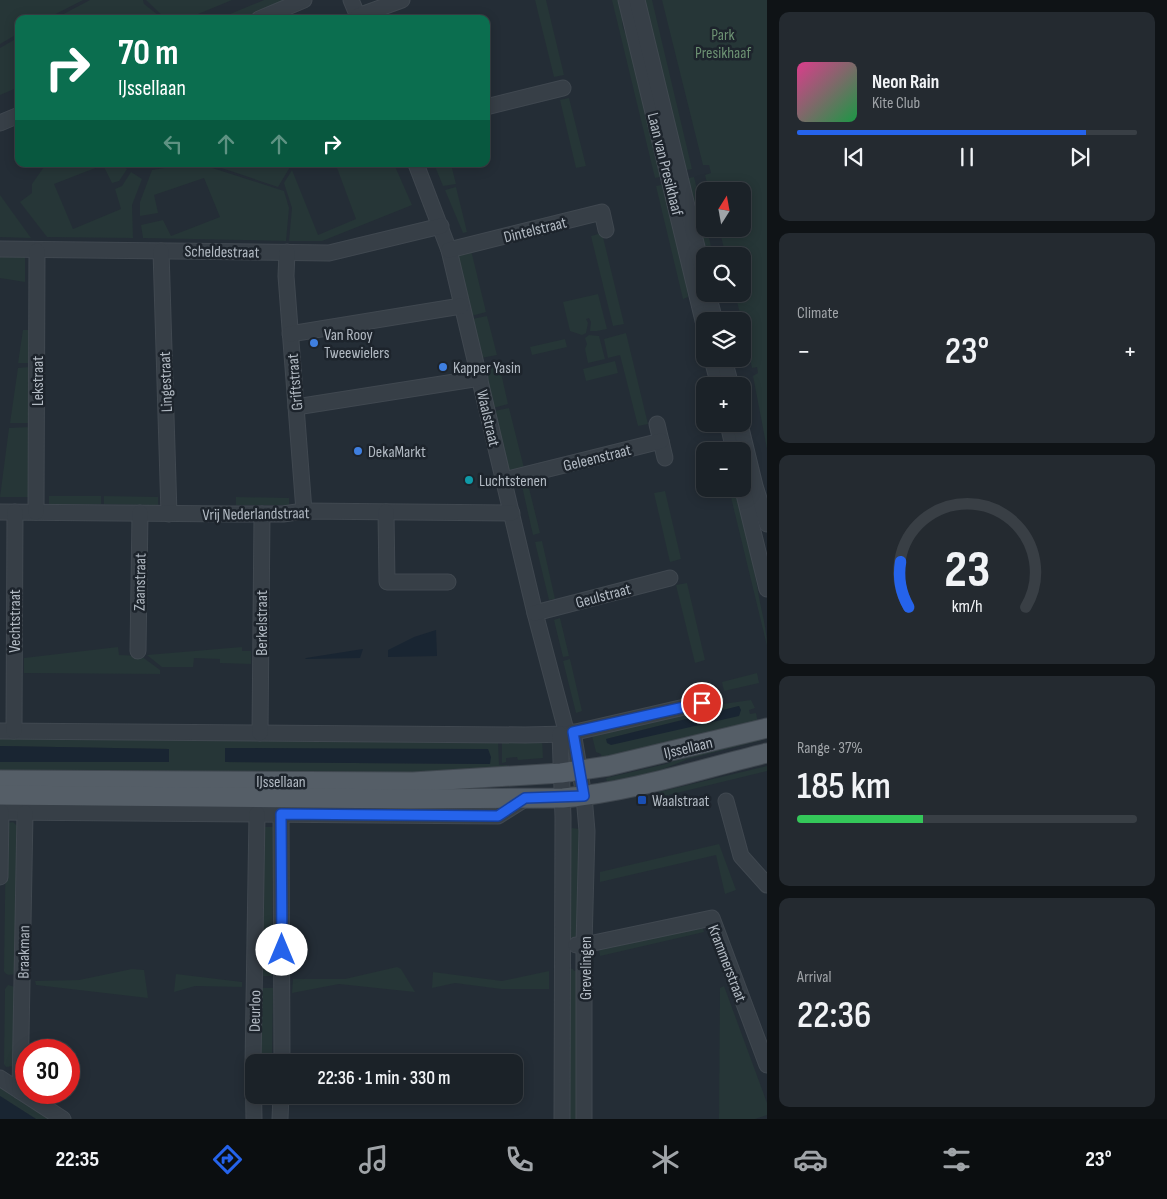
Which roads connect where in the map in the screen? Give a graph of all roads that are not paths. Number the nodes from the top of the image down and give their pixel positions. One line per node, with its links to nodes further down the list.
1 (304, 0): 6 (street)
2 (351, 0): 7 (street)
3 (402, 0): 8 (street)
4 (626, 0): 23 (street, Laan van Presikhaaf)
5 (637, 0): 16 (street, Laan van Presikhaaf)
6 (268, 15)
7 (357, 15)
8 (363, 15)
9 (563, 88): 10 (street)
10 (490, 106)
11 (15, 117): 12 (street)
12 (0, 123)
13 (417, 167): 14 (street, Waalstraat)
14 (441, 226): 18 (street, Waalstraat); 21 (street, Scheldestraat)
15 (606, 230): 18 (street, Dintelstraat)
16 (697, 247)
17 (0, 249): 19 (street, Scheldestraat)
18 (449, 250): 22 (street, Waalstraat)
19 (37, 251): 20 (street, Scheldestraat); 35 (street, Lekstraat)
20 (161, 251): 21 (street, Scheldestraat); 39 (street, Lingestraat)
21 (287, 252): 24 (street, Griftstraat)
22 (462, 306): 24 (street); 25 (street, Waalstraat)
23 (701, 312)
24 (290, 334): 26 (street, Griftstraat)
25 (480, 378): 26 (street); 31 (street, Waalstraat)
26 (296, 407): 33 (street, Griftstraat)
27 (658, 424): 29 (street)
28 (742, 432): 41 (street)
29 (661, 442): 30 (street); 31 (street, Geleenstraat)
30 (665, 458)
31 (504, 480): 38 (street, Waalstraat)
32 (745, 497): 44 (street)
33 (304, 511): 36 (street, Vrij Nederlandstraat); 40 (street, Vrij Nederlandstraat)
34 (8, 512): 35 (street, Vrij Nederlandstraat); 49 (street, Vechtstraat)
35 (36, 512): 37 (street, Vrij Nederlandstraat)
36 (386, 512): 38 (street, Vrij Nederlandstraat); 43 (street)
37 (140, 513): 39 (street, Vrij Nederlandstraat); 46 (street, Zaanstraat)
38 (512, 513): 45 (street, Waalstraat)
39 (169, 514): 40 (street, Vrij Nederlandstraat)
40 (262, 514): 50 (street, Berkelstraat)
41 (767, 524)
42 (670, 578): 45 (street, Geulstraat)
43 (448, 582)
44 (767, 589)
45 (535, 613): 51 (street, Waalstraat)
46 (138, 651)
47 (716, 700): 51 (street)
48 (767, 728): 53 (main road, IJssellaan)
49 (7, 731): 50 (street)
50 (260, 733): 51 (street)
51 (567, 733): 53 (street); 54 (street)
52 (767, 753): 56 (main road, IJssellaan)
53 (580, 771): 54 (main road, IJssellaan); 56 (street)
54 (561, 773): 55 (main road, IJssellaan); 58 (street)
55 (0, 780)
56 (584, 796): 58 (main road, IJssellaan); 67 (street, Grevelingen)
57 (525, 798): 58 (main road, IJssellaan); 60 (main road, IJssellaan); 63 (street, IJssellaan)
58 (563, 798): 66 (street, Grevelingen)
59 (726, 802): 65 (street)
60 (0, 806): 61 (street, IJssellaan); 64 (street)
61 (25, 813): 62 (street, IJssellaan); 68 (street, Braakman)
62 (257, 814): 63 (street, IJssellaan); 76 (street, Deurloo)
63 (281, 814): 69 (street, Deurloo)
64 (0, 877)
65 (767, 885)
66 (562, 945): 67 (street, Krammerstraat); 78 (street, Grevelingen)
67 (584, 945): 70 (street, Krammerstraat); 79 (street, Grevelingen)
68 (21, 1039)
69 (282, 1054)
70 (767, 1065)
71 (0, 1078): 72 (street)
72 (15, 1088)
73 (40, 1104): 75 (street)
74 (281, 1104): 77 (street)
75 (63, 1119)
76 (254, 1119)
77 (280, 1119)
78 (562, 1119)
79 (584, 1119)

